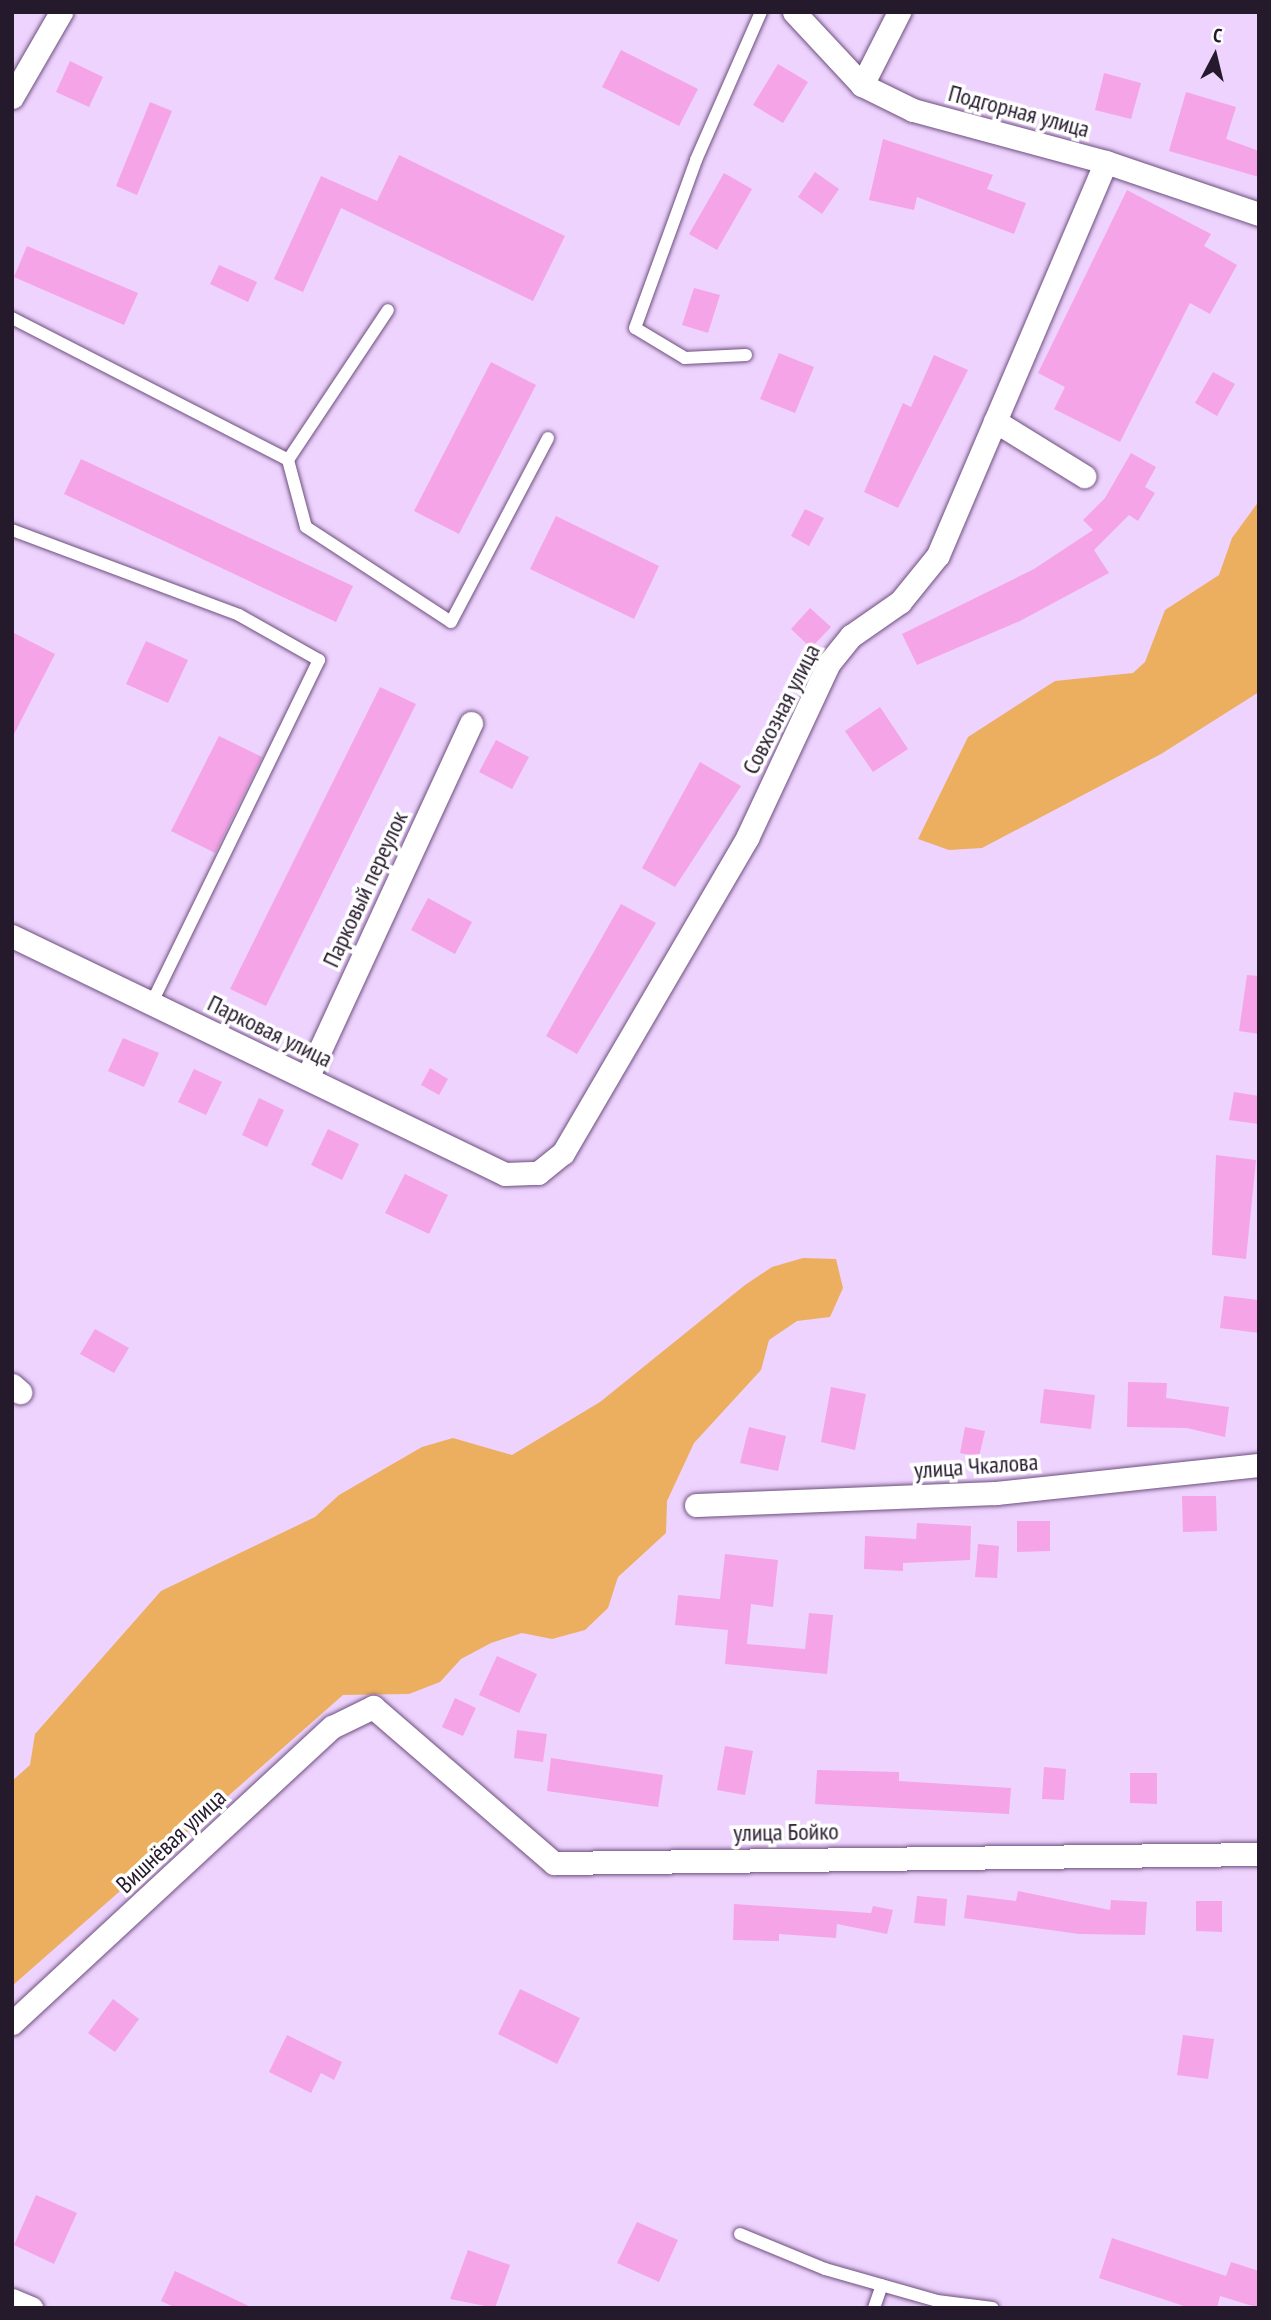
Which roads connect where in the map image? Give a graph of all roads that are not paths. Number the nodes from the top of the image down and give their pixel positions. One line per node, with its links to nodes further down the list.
1 (61, 12): 6 (street)
2 (761, 12): 11 (lane)
3 (794, 12): 5 (street, Подгорная улица)
4 (899, 12): 5 (street)
5 (862, 85): 7 (street, Подгорная улица)
6 (12, 97)
7 (1106, 162): 8 (street, Подгорная улица); 12 (street, Совхозная улица)
8 (1259, 214)
9 (388, 310): 14 (lane)
10 (12, 318): 14 (lane)
11 (746, 355)
12 (995, 421): 15 (street); 21 (street, Совхозная улица)
13 (548, 438): 14 (lane)
14 (288, 460)
15 (1084, 476)
16 (12, 530): 19 (lane)
17 (471, 723): 20 (street, Парковый переулок)
18 (12, 936): 19 (street, Парковая улица)
19 (152, 1003): 20 (street, Парковая улица)
20 (307, 1078): 21 (street, Парковая улица)
21 (505, 1174)
22 (1259, 1465): 23 (street, улица Чкалова)
23 (696, 1505)
24 (373, 1707): 25 (street, улица Бойко); 26 (street, Вишнёвая улица)
25 (1259, 1854)
26 (12, 2023)
27 (740, 2234): 28 (lane)
28 (882, 2285): 31 (lane); 32 (lane)
29 (12, 2300): 30 (street)
30 (31, 2308)
31 (874, 2308)
32 (993, 2308)

